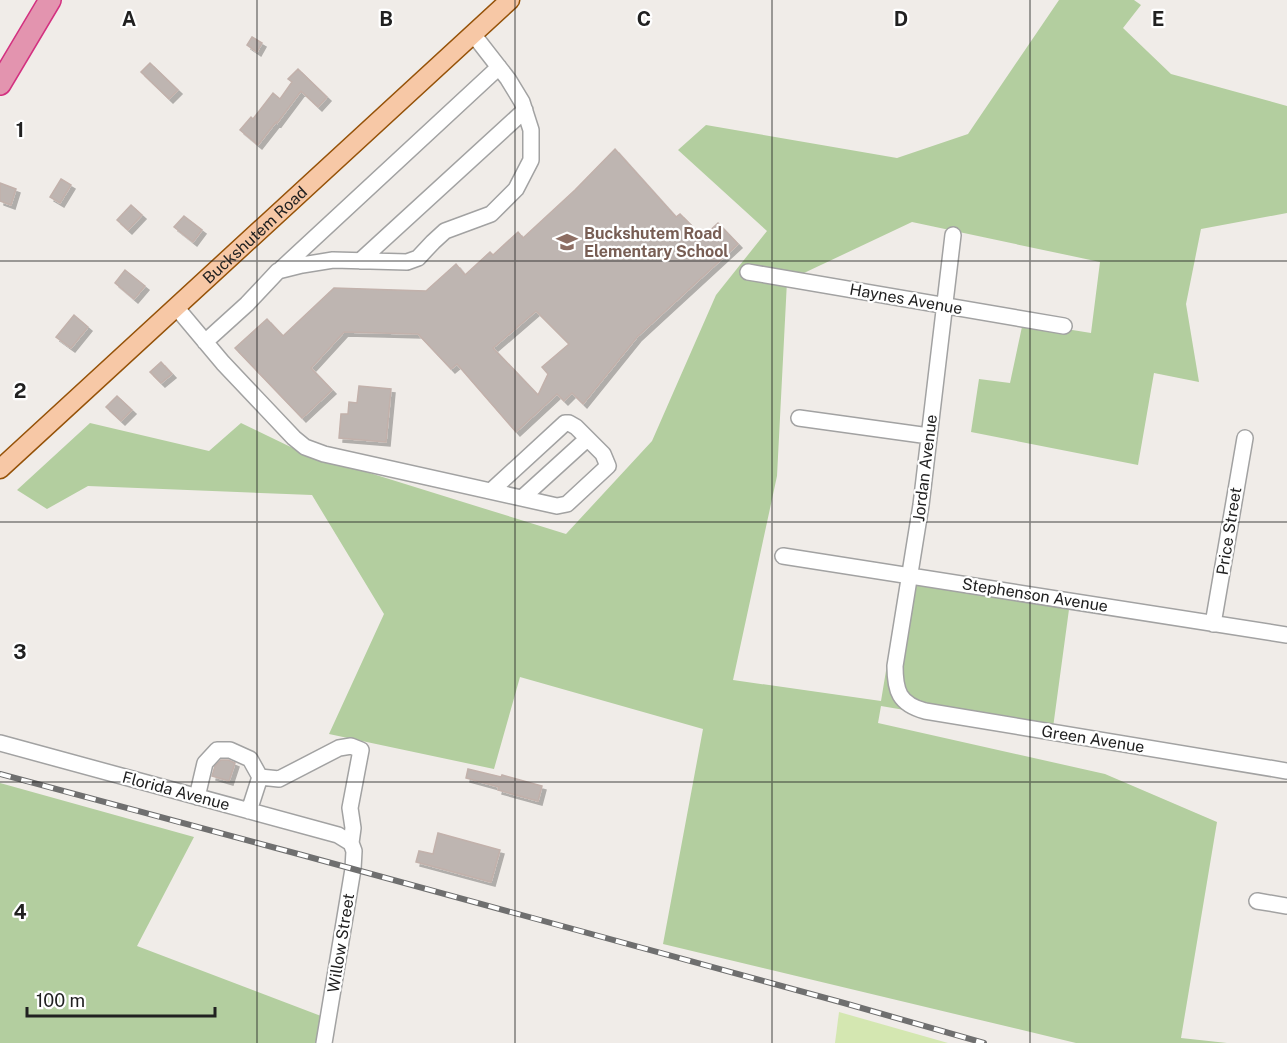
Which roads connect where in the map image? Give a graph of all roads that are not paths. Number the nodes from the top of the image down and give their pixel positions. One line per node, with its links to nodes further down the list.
1 (49, 0): 5 (highway)
2 (510, 0): 3 (main road, Buckshutem Road)
3 (473, 34): 4 (street); 12 (main road, Buckshutem Road)
4 (499, 67): 6 (street); 9 (street)
5 (0, 84)
6 (525, 111): 8 (street); 8 (street)
7 (953, 235): 11 (street, Jordan Avenue)
8 (360, 261): 9 (street)
9 (278, 271): 14 (street)
10 (748, 272): 11 (street, Haynes Avenue)
11 (944, 306): 13 (street, Haynes Avenue); 16 (street, Jordan Avenue)
12 (176, 307): 14 (street); 19 (main road, Buckshutem Road)
13 (1064, 326)
14 (205, 342): 20 (street)
15 (799, 417): 16 (street)
16 (929, 436): 23 (street, Jordan Avenue)
17 (1245, 438): 24 (street, Price Street)
18 (587, 439): 20 (street); 21 (street); 21 (street)
19 (0, 469)
20 (491, 491): 21 (street)
21 (522, 498)
22 (783, 556): 23 (street, Stephenson Avenue)
23 (910, 575): 24 (street, Stephenson Avenue); 26 (street, Jordan Avenue)
24 (1213, 624): 25 (street, Stephenson Avenue)
25 (1287, 635)
26 (903, 699): 28 (street, Green Avenue)
27 (0, 743): 30 (street, Florida Avenue)
28 (1287, 771)
29 (260, 777): 30 (street); 31 (street); 32 (street, Willow Street)
30 (197, 797): 31 (street, Florida Avenue)
31 (249, 812): 32 (street, Florida Avenue)
32 (351, 843): 35 (street, Willow Street)
33 (1257, 901): 34 (street)
34 (1287, 906)
35 (324, 1043)

